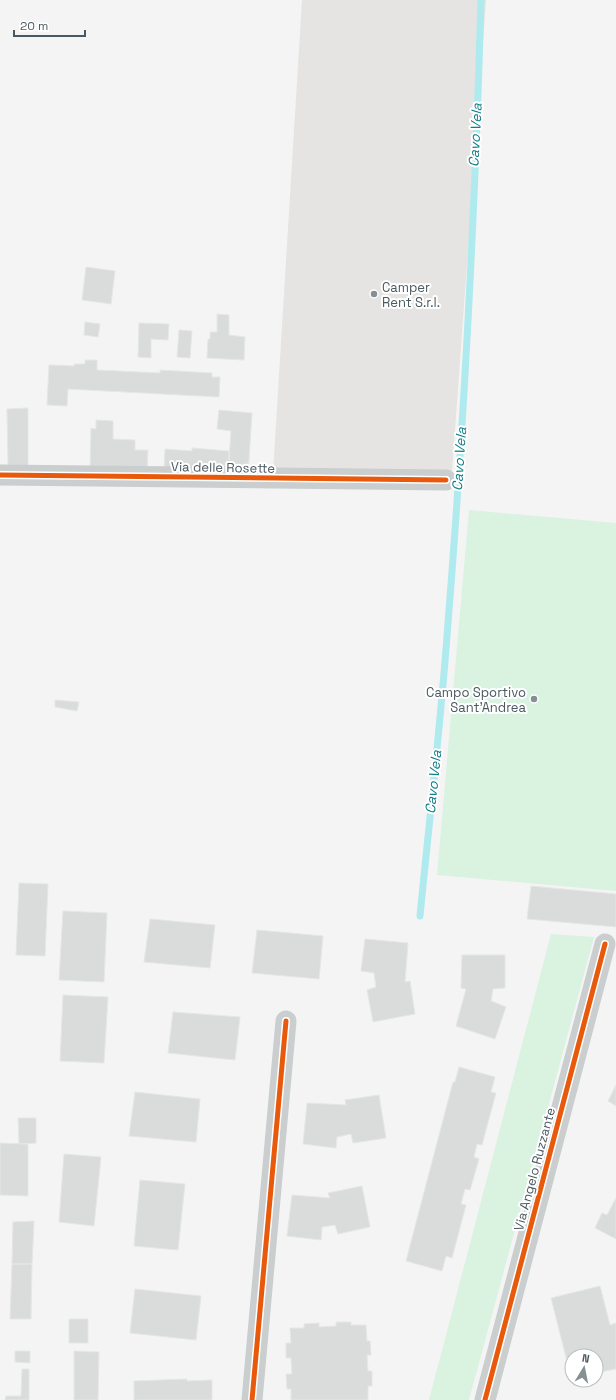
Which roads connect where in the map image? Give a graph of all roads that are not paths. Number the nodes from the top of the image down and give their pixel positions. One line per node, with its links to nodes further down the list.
1 (0, 475): 2 (street, Via delle Rosette)
2 (446, 480)
3 (605, 944): 6 (street, Via Angelo Ruzzante)
4 (286, 1021): 5 (street)
5 (252, 1400)
6 (485, 1400)

